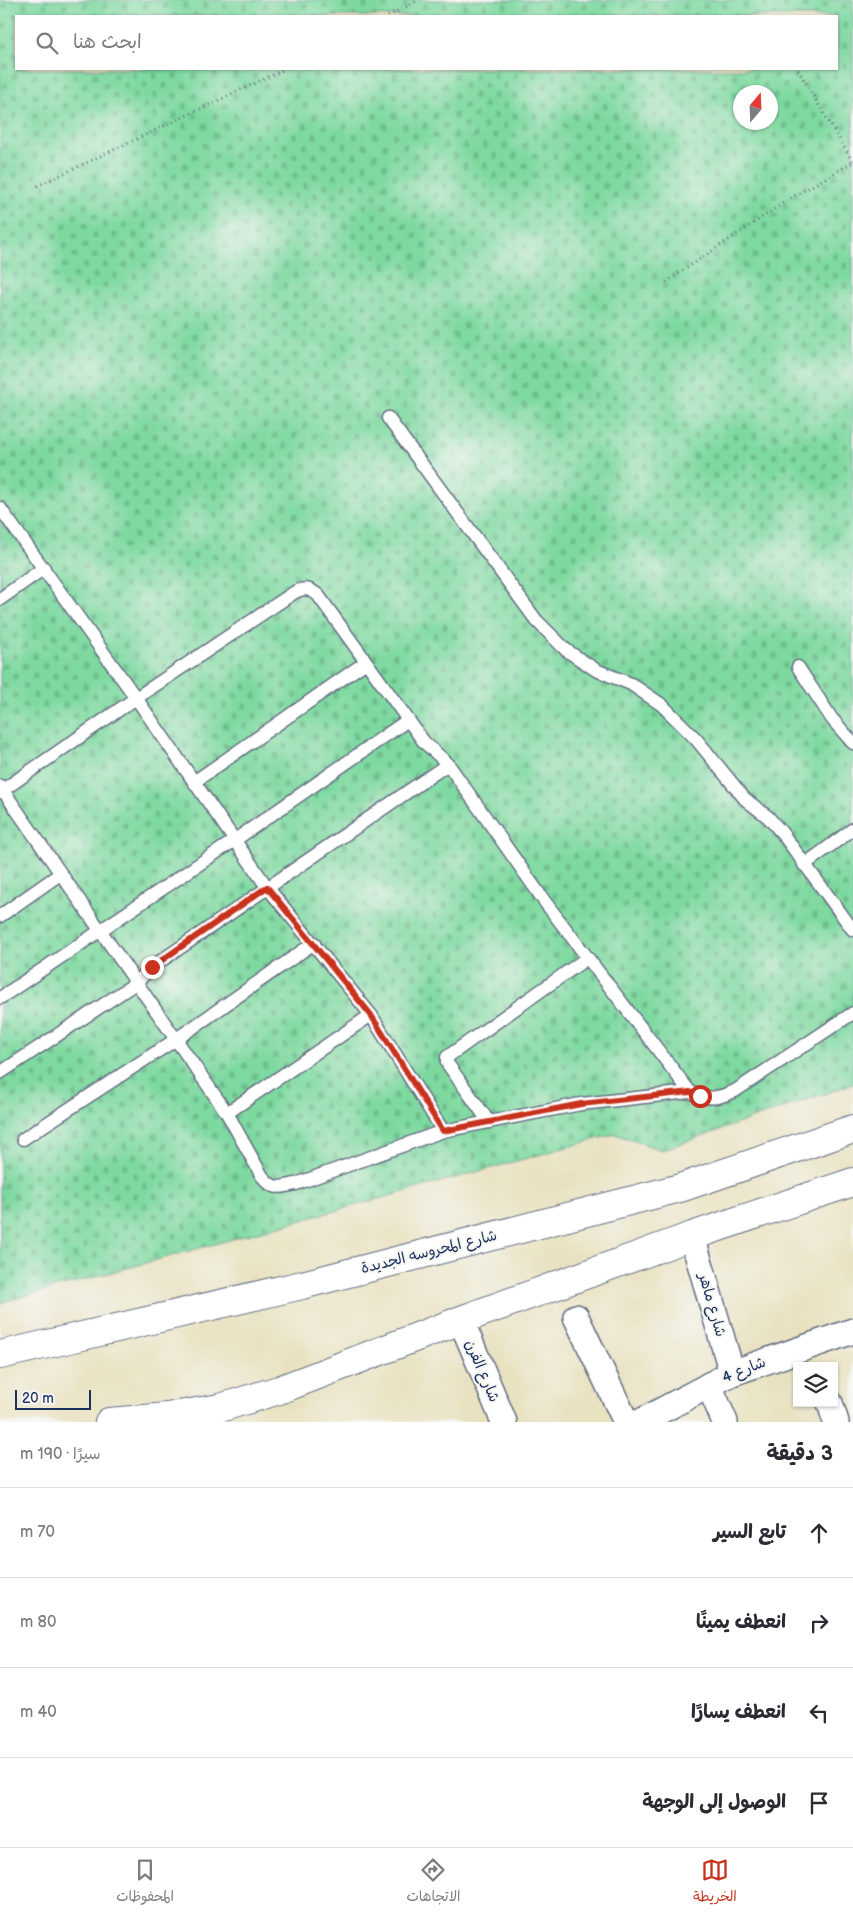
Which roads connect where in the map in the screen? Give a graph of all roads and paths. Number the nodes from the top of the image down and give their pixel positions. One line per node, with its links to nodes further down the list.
1 (419, 0): 2 (path)
2 (390, 15)
3 (283, 70): 6 (path)
4 (798, 70): 5 (path)
5 (853, 162): 7 (path)
6 (37, 186)
7 (666, 282)
8 (388, 418): 22 (lane)
9 (0, 508): 10 (lane)
10 (44, 568): 11 (lane); 14 (lane)
11 (0, 599)
12 (366, 662): 14 (lane); 15 (lane); 18 (lane)
13 (798, 667): 16 (lane)
14 (136, 698): 18 (lane); 19 (lane)
15 (408, 720): 17 (lane); 21 (lane)
16 (853, 743)
17 (448, 764): 24 (lane); 29 (lane)
18 (194, 782): 21 (lane)
19 (1, 790): 23 (lane)
20 (853, 829): 22 (lane)
21 (235, 840): 24 (lane); 27 (lane)
22 (804, 865): 26 (lane)
23 (60, 874): 25 (lane); 27 (lane)
24 (267, 887): 28 (lane); 30 (lane)
25 (0, 916)
26 (853, 930)
27 (101, 931): 30 (lane); 31 (lane)
28 (314, 943): 33 (lane); 34 (lane)
29 (586, 958): 36 (lane); 38 (lane)
30 (136, 983): 34 (lane); 35 (lane)
31 (0, 998)
32 (853, 1013): 36 (lane)
33 (371, 1015): 37 (lane); 40 (lane)
34 (175, 1040): 37 (lane); 41 (lane)
35 (0, 1073)
36 (690, 1092): 38 (lane)
37 (228, 1113): 40 (lane)
38 (488, 1122): 40 (lane)
39 (853, 1130): 47 (main road, شارع المحروسه الجديدة)
40 (443, 1131)
41 (23, 1139)
42 (853, 1182): 43 (main road)
43 (692, 1236): 45 (main road); 49 (street, شارع ماهر)
44 (576, 1317): 55 (street)
45 (461, 1320): 52 (main road); 54 (street, شارع الفرن)
46 (853, 1331): 48 (street, شارع 4)
47 (0, 1355)
48 (816, 1356): 49 (street, شارع 4)
49 (732, 1373): 50 (street, شارع 4)
50 (709, 1385): 56 (street, شارع 4); 57 (street)
51 (831, 1407): 58 (street)
52 (223, 1415): 53 (main road)
53 (109, 1422)
54 (504, 1422)
55 (626, 1422)
56 (640, 1422)
57 (725, 1422)
58 (836, 1422)

